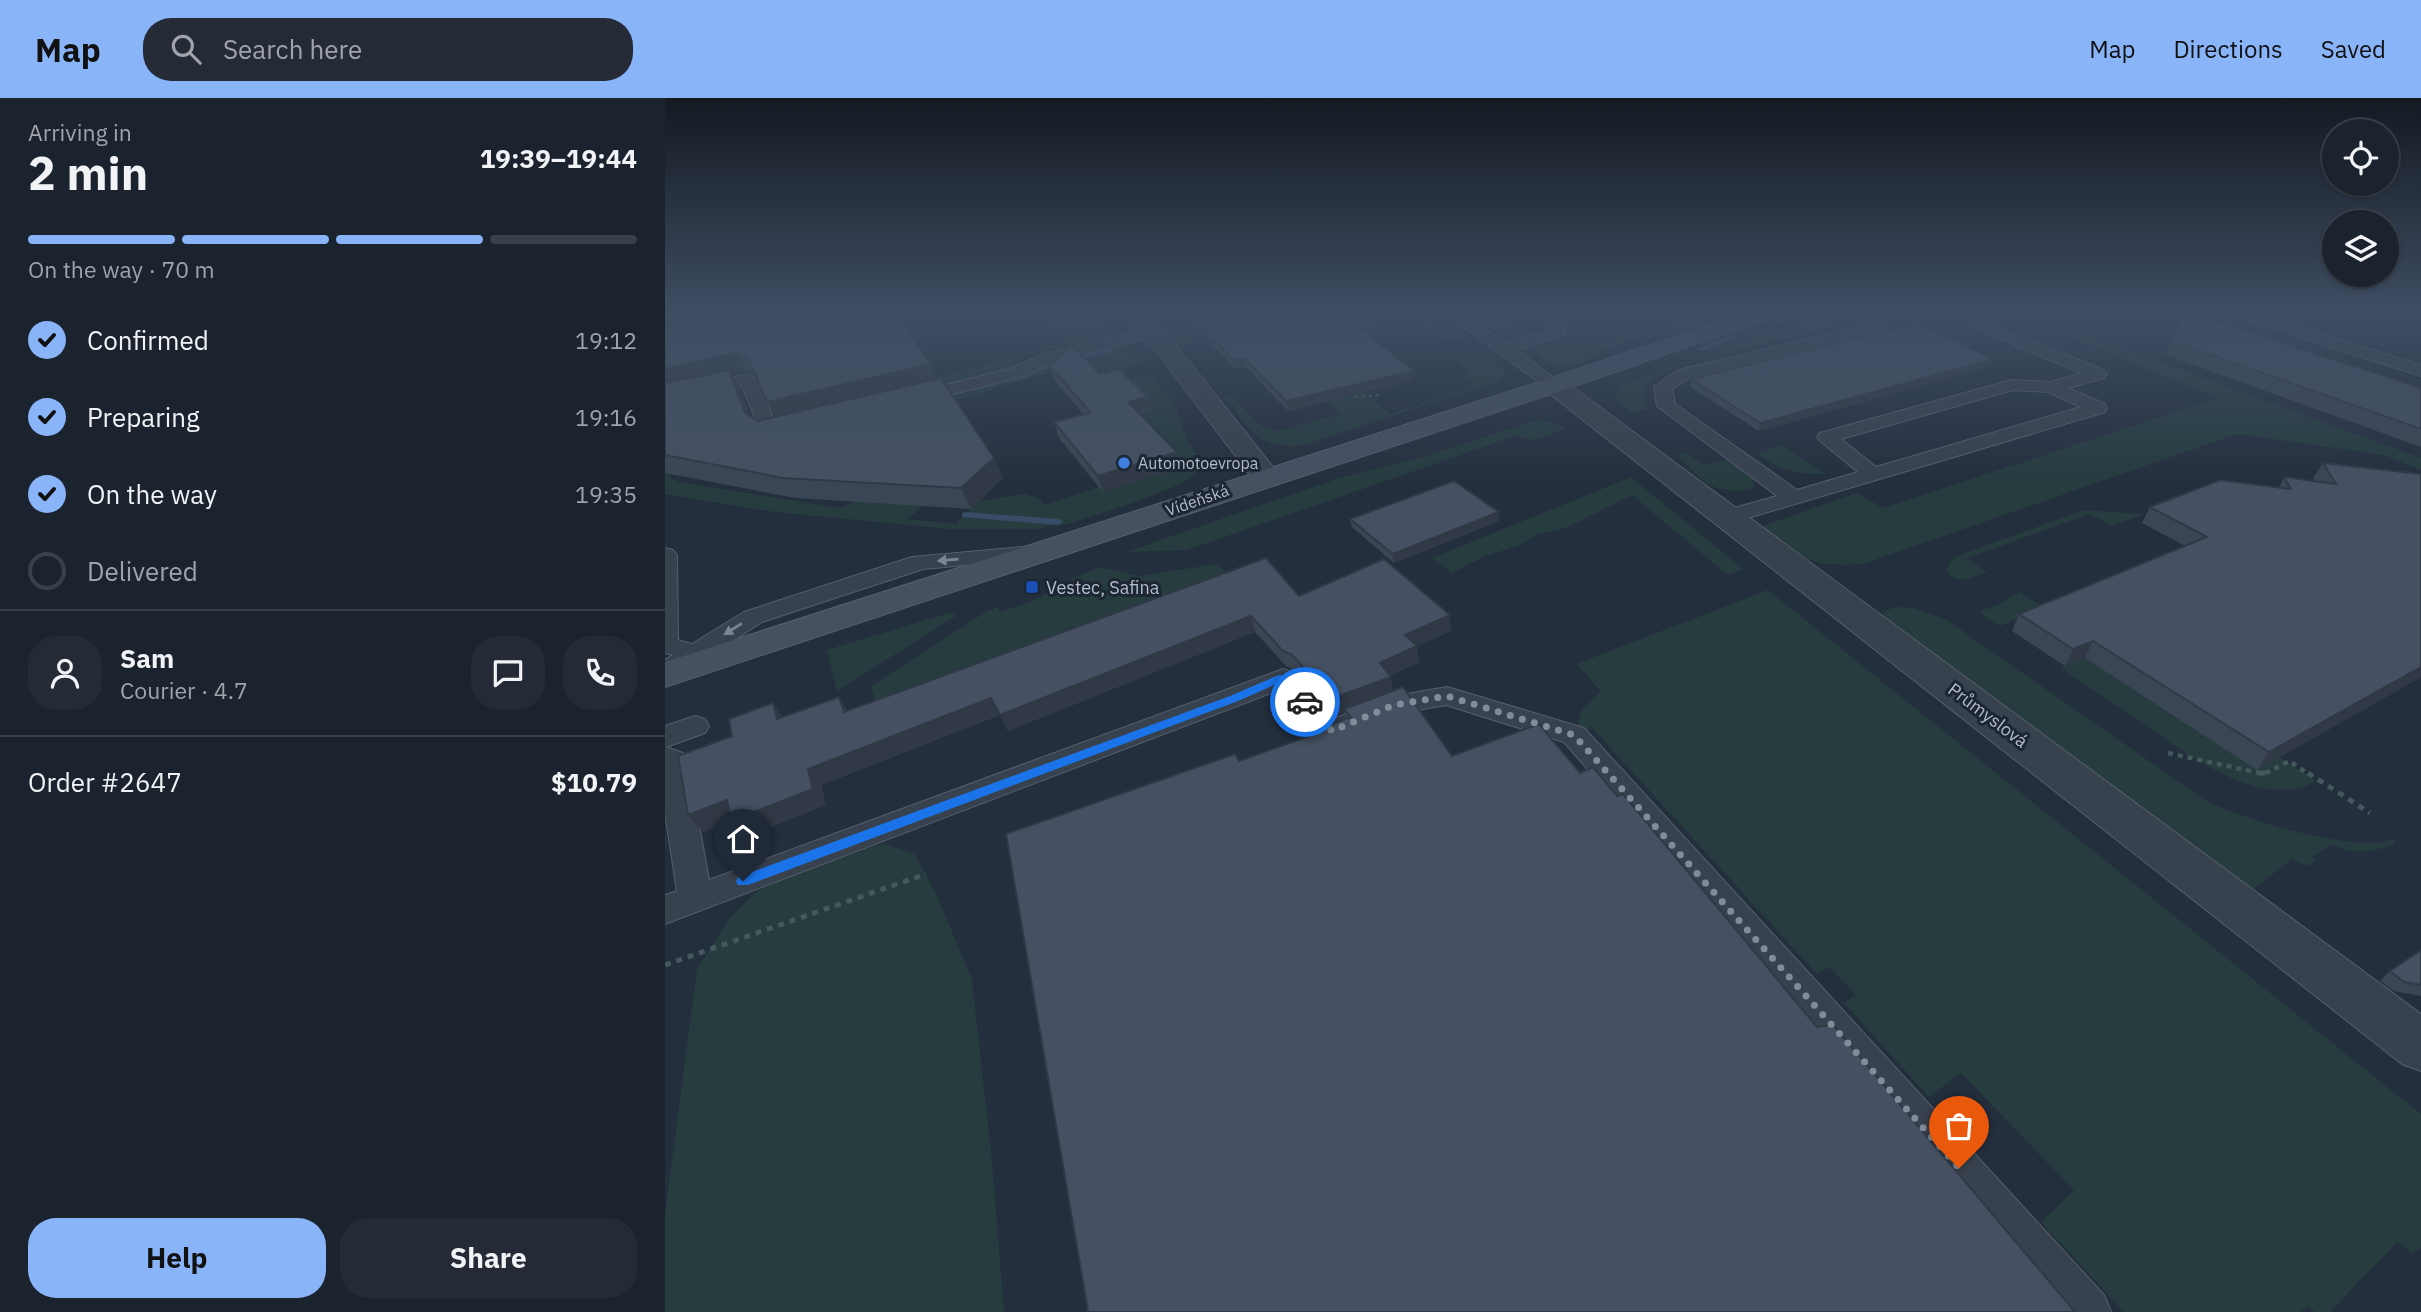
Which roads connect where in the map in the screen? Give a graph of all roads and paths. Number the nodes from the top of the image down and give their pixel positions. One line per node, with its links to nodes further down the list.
1 (1026, 369): 12 (lane)
2 (1181, 369): 15 (street)
3 (1532, 369): 7 (lane)
4 (1602, 369): 7 (main road, Vídeňská)
5 (1706, 369): 16 (lane)
6 (2085, 369): 8 (lane)
7 (1554, 385): 15 (main road, Vídeňská); 17 (street, Průmyslová)
8 (2051, 387): 14 (lane); 14 (lane)
9 (1344, 388): 10 (path)
10 (1381, 395)
11 (665, 398): 13 (lane)
12 (901, 401)
13 (809, 423)
14 (1872, 474): 16 (lane)
15 (1266, 477): 18 (main road, Vídeňská)
16 (1794, 498): 17 (lane)
17 (1728, 517): 30 (street, Průmyslová)
18 (1040, 552): 20 (lane, one-way to 20); 21 (main road, Vídeňská)
19 (665, 555): 20 (lane)
20 (695, 653): 21 (lane)
21 (665, 673)
22 (695, 726): 23 (lane)
23 (665, 737)
24 (2168, 753): 26 (path)
25 (665, 757): 28 (lane)
26 (2370, 813)
27 (926, 874): 29 (path)
28 (673, 912): 31 (lane)
29 (665, 965)
30 (2421, 1046)
31 (2087, 1312)

